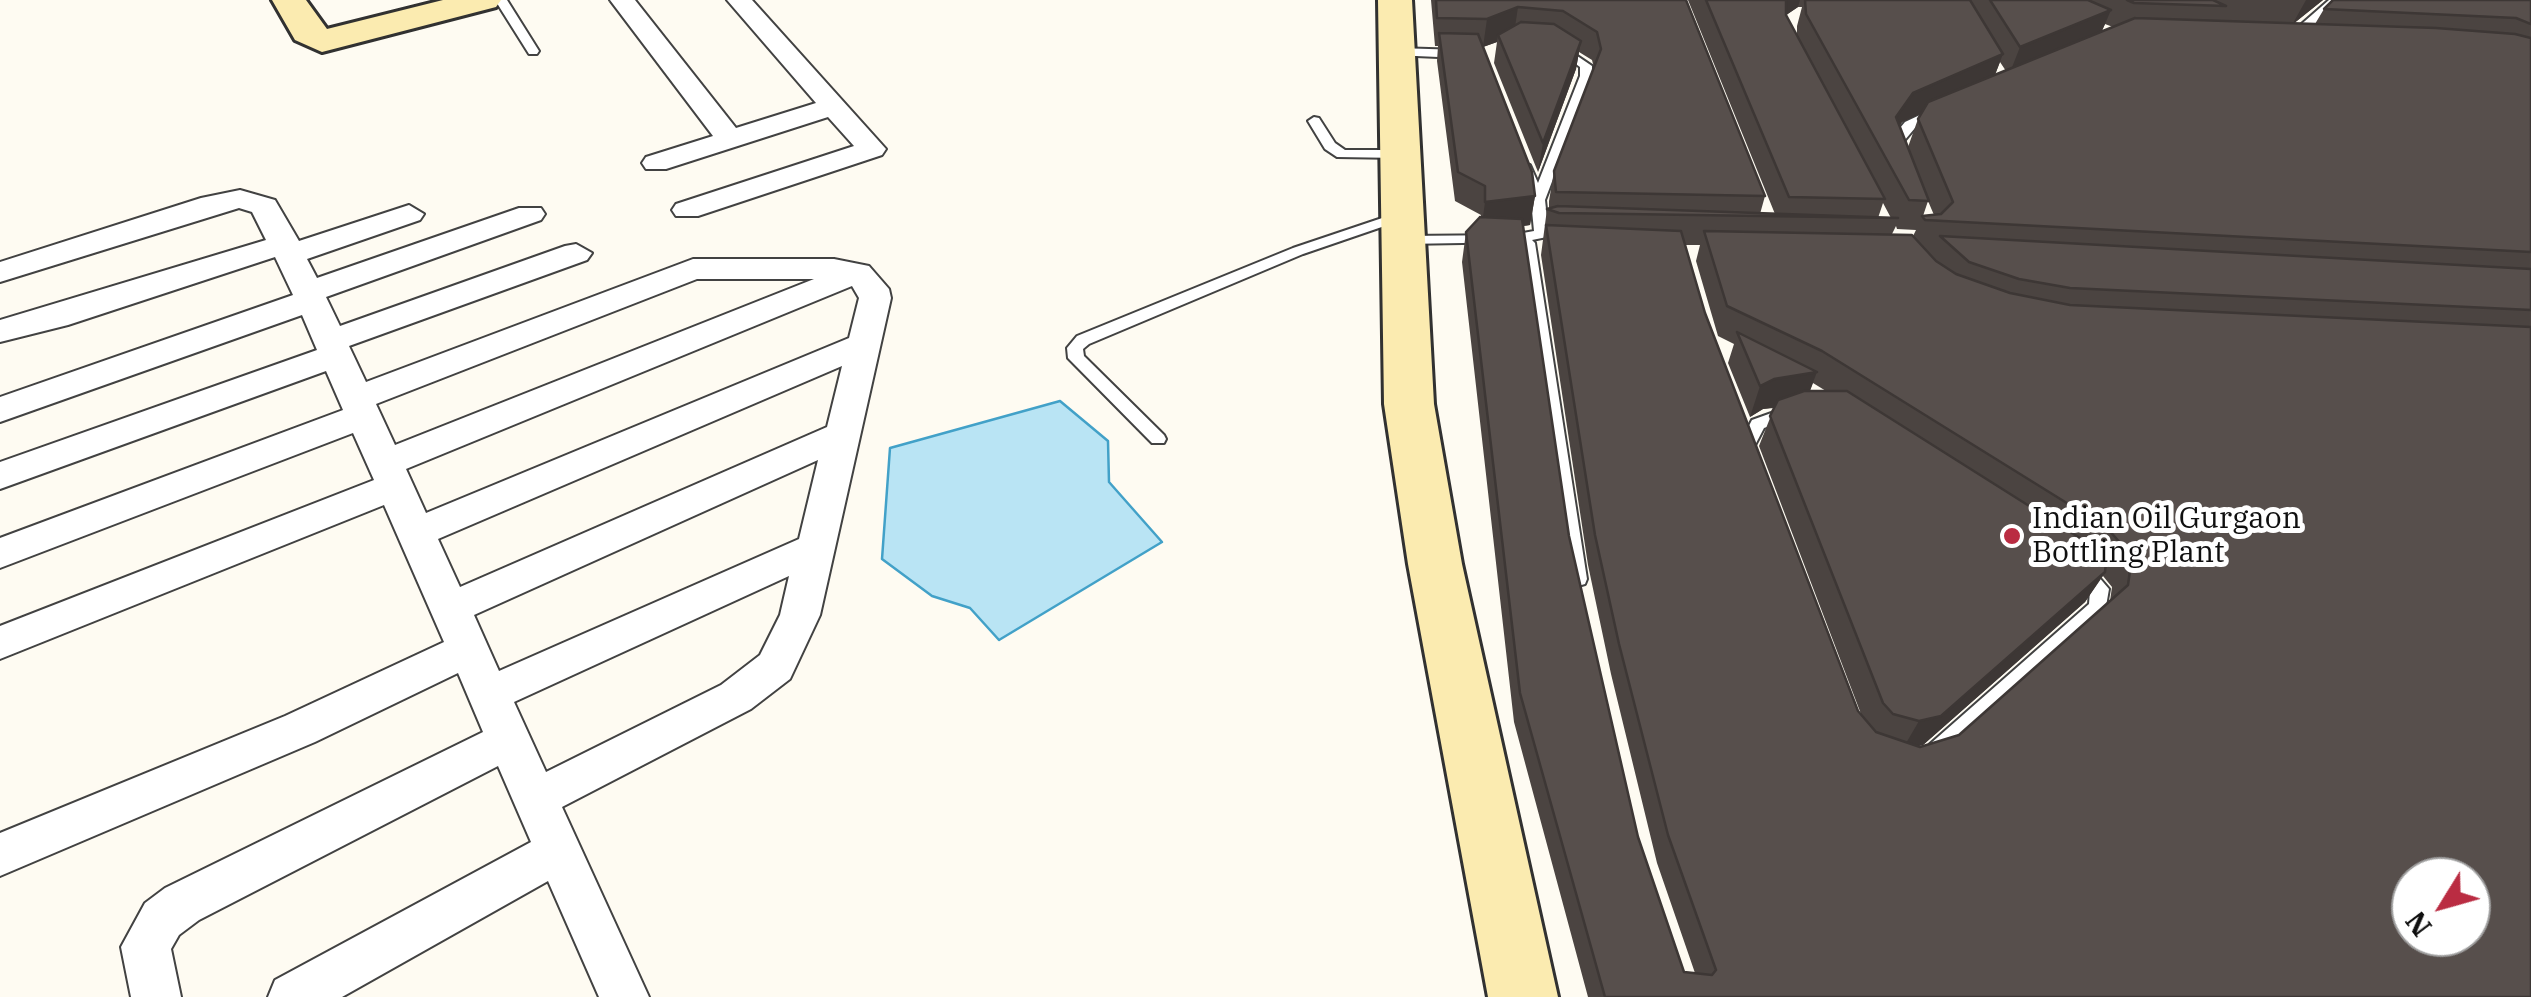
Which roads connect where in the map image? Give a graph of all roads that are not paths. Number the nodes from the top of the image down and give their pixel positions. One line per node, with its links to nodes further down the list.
1 (289, 0): 2 (street)
2 (484, 0)
3 (501, 0): 12 (lane)
4 (622, 0): 18 (street)
5 (738, 0): 16 (street)
6 (1395, 0): 13 (street)
7 (2336, 0): 10 (lane)
8 (1544, 43): 23 (lane)
9 (2274, 44): 10 (lane)
10 (2292, 45): 11 (lane)
11 (2310, 45)
12 (533, 51)
13 (1397, 52): 14 (lane); 20 (street)
14 (1471, 55)
15 (1954, 104): 22 (lane)
16 (834, 106): 18 (street); 24 (street)
17 (1314, 121): 20 (lane)
18 (730, 139): 21 (street)
19 (1518, 149): 23 (lane)
20 (1400, 154): 27 (street)
21 (656, 162)
22 (1907, 175)
23 (1538, 200): 29 (lane)
24 (687, 210)
25 (408, 214): 30 (street)
26 (530, 214): 35 (street)
27 (1400, 228): 29 (lane); 43 (lane); 64 (street)
28 (1588, 229): 29 (lane)
29 (1527, 238): 31 (lane); 51 (lane)
30 (287, 249): 33 (street); 35 (street); 36 (street)
31 (1553, 250)
32 (576, 253): 38 (street)
33 (0, 272)
34 (858, 273): 37 (street); 39 (street); 45 (street)
35 (310, 296): 38 (street); 40 (street)
36 (0, 331)
37 (864, 344): 42 (street); 47 (street)
38 (332, 348): 39 (street); 46 (street)
39 (357, 409): 45 (street); 49 (street)
40 (0, 410)
41 (1804, 412): 44 (lane)
42 (842, 435): 48 (street); 52 (street)
43 (1158, 439)
44 (1747, 446)
45 (389, 475): 47 (street); 53 (street)
46 (0, 476)
47 (415, 533): 52 (street)
48 (816, 548): 55 (street); 58 (street)
49 (0, 553)
50 (2064, 557): 57 (lane)
51 (1582, 602)
52 (449, 609): 54 (street)
53 (0, 642)
54 (468, 649): 55 (street); 60 (street)
55 (488, 695): 56 (street)
56 (509, 740): 58 (street); 61 (street)
57 (1919, 760)
58 (535, 799): 59 (street)
59 (559, 851): 62 (street); 63 (street)
60 (0, 855)
61 (156, 997)
62 (293, 997)
63 (624, 997)
64 (1523, 997)

